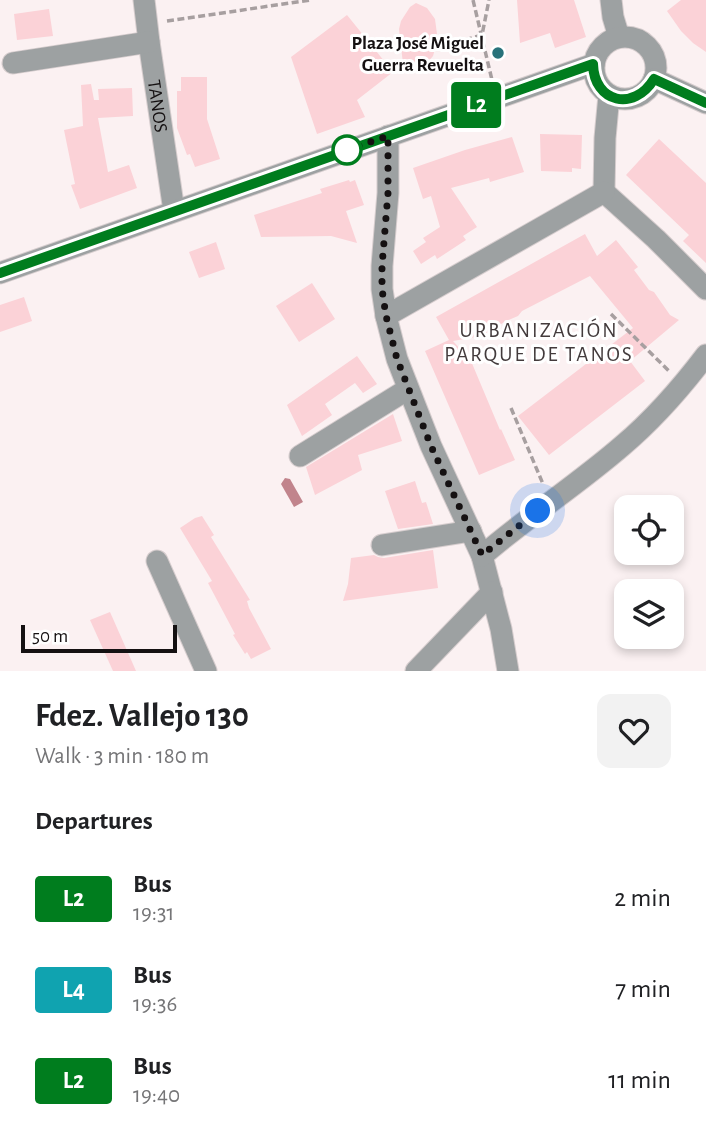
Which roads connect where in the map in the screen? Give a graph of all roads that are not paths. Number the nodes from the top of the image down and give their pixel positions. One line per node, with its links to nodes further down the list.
1 (144, 0): 3 (street, TANOS)
2 (611, 0): 4 (street)
3 (148, 33): 5 (street); 12 (street, TANOS)
4 (619, 37): 6 (street); 7 (street)
5 (13, 63)
6 (593, 64): 8 (street); 10 (street)
7 (654, 79): 8 (street); 9 (street)
8 (608, 95): 11 (street)
9 (706, 103)
10 (388, 136): 12 (street); 15 (street)
11 (604, 192): 14 (street); 15 (street)
12 (174, 211): 13 (street)
13 (0, 273)
14 (706, 289)
15 (386, 316): 17 (street)
16 (706, 355): 21 (street)
17 (408, 389): 18 (street); 19 (street)
18 (300, 456)
19 (471, 531): 20 (street); 21 (street)
20 (382, 545)
21 (482, 555): 23 (street)
22 (157, 561): 24 (street)
23 (492, 592): 25 (street); 26 (street)
24 (206, 671)
25 (416, 671)
26 (508, 671)

